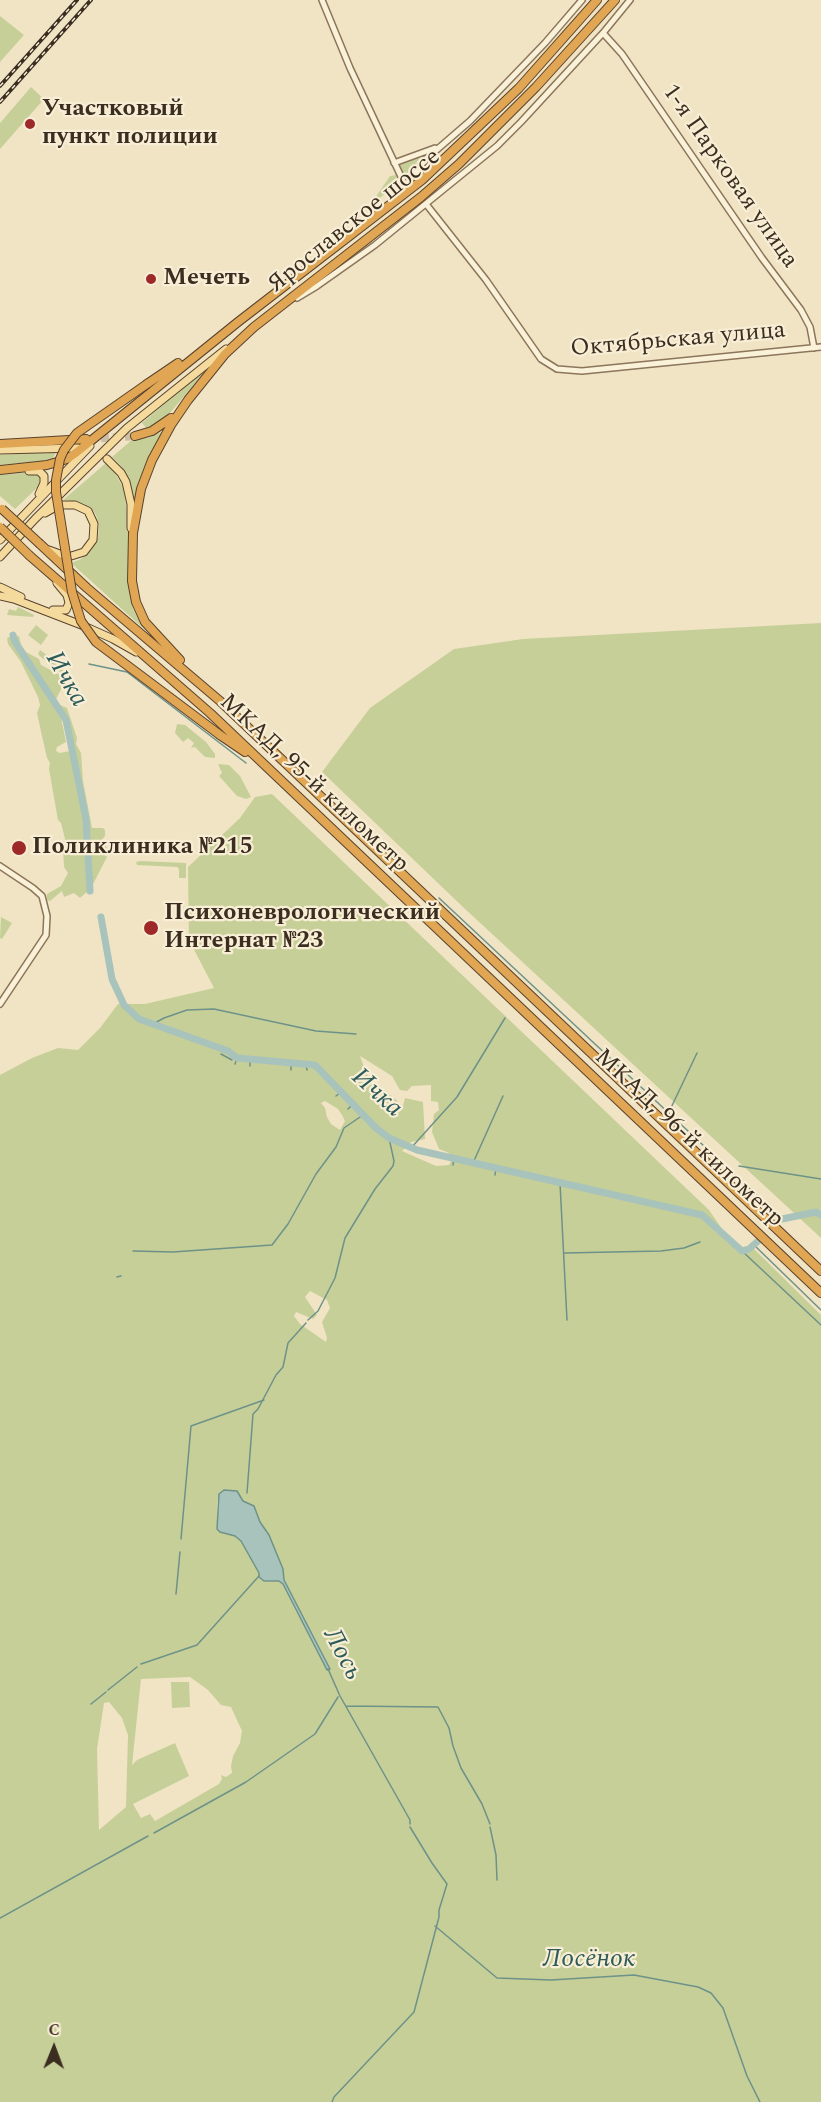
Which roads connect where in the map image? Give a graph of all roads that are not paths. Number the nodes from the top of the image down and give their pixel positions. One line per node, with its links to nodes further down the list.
1 (322, 0): 8 (street)
2 (582, 0): 7 (street)
3 (597, 0): 10 (highway, Ярославское шоссе)
4 (615, 0): 12 (highway, Ярославское шоссе)
5 (630, 0): 6 (street)
6 (603, 33): 11 (street); 16 (street, 1-я Парковая улица)
7 (442, 144): 8 (street); 9 (street)
8 (394, 163): 9 (street)
9 (405, 185): 10 (street)
10 (393, 204): 13 (highway, Ярославское шоссе)
11 (426, 204): 12 (street); 16 (street, Октябрьская улица)
12 (288, 303): 14 (highway, Ярославское шоссе)
13 (237, 322): 18 (highway, Ярославское шоссе); 39 (highway, bridge)
14 (255, 327): 17 (highway); 28 (main road, Ярославское шоссе)
15 (821, 347): 16 (street, Октябрьская улица)
16 (814, 348)
17 (188, 400): 19 (highway); 32 (highway)
18 (120, 418): 25 (highway); 27 (main road, Ярославское шоссе)
19 (135, 436)
20 (86, 440): 21 (highway)
21 (0, 444)
22 (78, 448): 23 (main road)
23 (0, 450)
24 (107, 459): 32 (main road)
25 (0, 471): 27 (main road)
26 (1, 508): 31 (highway, МКАД, 95-й километр, bridge)
27 (28, 509): 30 (main road, Ярославское шоссе)
28 (35, 519): 31 (main road); 33 (main road, Ярославское шоссе)
29 (0, 527): 34 (highway, МКАД, 95-й километр, bridge)
30 (0, 540)
31 (42, 546): 38 (highway, МКАД, 95-й километр)
32 (132, 555): 38 (highway)
33 (1, 557)
34 (49, 574): 35 (main road); 37 (highway, МКАД, 95-й километр)
35 (0, 587)
36 (0, 596): 37 (main road)
37 (155, 665): 39 (highway, МКАД, 95-й километр)
38 (220, 701): 41 (highway, МКАД, 95-й километр)
39 (266, 766): 43 (highway, МКАД, 95-й километр)
40 (0, 866): 42 (street)
41 (538, 1003): 44 (highway, МКАД, 96-й километр)
42 (0, 1004)
43 (528, 1014): 45 (highway, МКАД, 96-й километр)
44 (821, 1271)
45 (821, 1293)

